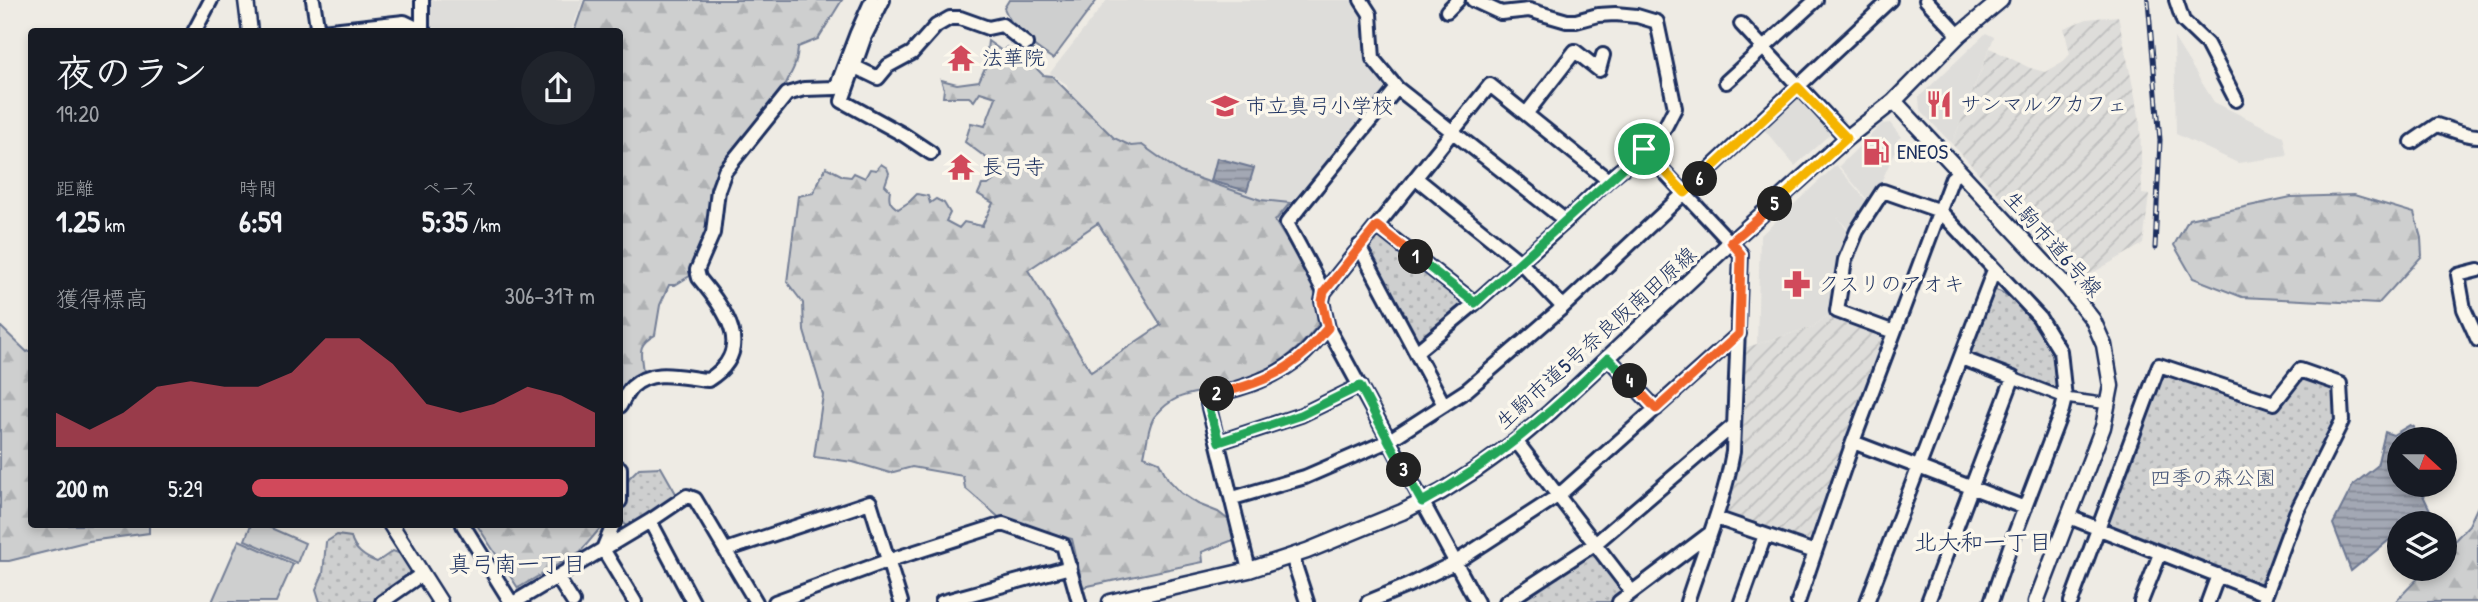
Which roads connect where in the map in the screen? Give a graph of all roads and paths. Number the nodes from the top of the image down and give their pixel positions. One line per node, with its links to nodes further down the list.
1 (211, 0): 17 (street)
2 (246, 0): 18 (street)
3 (313, 0): 19 (street)
4 (422, 0): 22 (street)
5 (873, 0): 65 (street)
6 (883, 0): 27 (street)
7 (1361, 0): 30 (street)
8 (1458, 0): 15 (street)
9 (1473, 0): 38 (street)
10 (1816, 0): 25 (street)
11 (1890, 0): 29 (street)
12 (1926, 0): 23 (street)
13 (2001, 0): 23 (street, 生駒市道5号奈良阪南田原線)
14 (2176, 0): 31 (street)
15 (1447, 11)
16 (1741, 24): 25 (street)
17 (196, 28)
18 (250, 28)
19 (316, 28)
20 (377, 28): 21 (street)
21 (417, 28)
22 (424, 28)
23 (1959, 36): 32 (street, 生駒市道5号奈良阪南田原線)
24 (1026, 44): 27 (street)
25 (1763, 49): 28 (street); 29 (street)
26 (1603, 55): 33 (street)
27 (853, 66): 39 (street)
28 (1726, 82)
29 (1798, 87): 36 (street); 43 (street)
30 (1397, 88): 34 (street); 52 (street)
31 (2236, 100)
32 (1895, 101): 36 (street, 生駒市道5号奈良阪南田原線); 40 (street, 生駒市道6号線)
33 (1526, 114): 34 (street); 42 (street)
34 (1453, 133): 41 (street); 45 (street)
35 (2478, 136): 37 (street)
36 (1847, 138): 47 (street, 生駒市道5号奈良阪南田原線)
37 (2412, 142)
38 (1644, 149): 42 (street); 43 (street)
39 (931, 153)
40 (1959, 172): 44 (street); 66 (street, 生駒市道6号線)
41 (1416, 178): 46 (street); 49 (street)
42 (1608, 180): 45 (street)
43 (1685, 193): 47 (street); 54 (street)
44 (1940, 211): 50 (street); 56 (street); 56 (street)
45 (1566, 221): 49 (street)
46 (1377, 226): 48 (street); 53 (street)
47 (1731, 242): 57 (street); 60 (street, 生駒市道5号奈良阪南田原線)
48 (1359, 247): 52 (street); 59 (street)
49 (1520, 262): 53 (street); 54 (street)
50 (1994, 270): 61 (street); 64 (street)
51 (2478, 270): 58 (street)
52 (1324, 292): 55 (street)
53 (1475, 303): 59 (street)
54 (1563, 307): 67 (street)
55 (1328, 328): 63 (street); 72 (street)
56 (1894, 332): 73 (street)
57 (1739, 334): 68 (street); 69 (street)
58 (2478, 340)
59 (1416, 352): 67 (street)
60 (1608, 358): 68 (street); 71 (street, 生駒市道5号奈良阪南田原線)
61 (1961, 358): 62 (street); 74 (street)
62 (2013, 378): 64 (street); 75 (street)
63 (1360, 386): 70 (street); 72 (street)
64 (2066, 398): 66 (street); 79 (street)
65 (623, 401)
66 (2109, 404): 80 (street, 生駒市道6号線)
67 (1444, 405): 70 (street)
68 (1656, 409): 76 (street)
69 (1734, 425): 81 (street); 89 (street)
70 (1388, 441): 77 (street); 78 (street)
71 (1516, 441): 76 (street); 78 (street, 生駒市道5号奈良阪南田原線)
72 (1219, 442): 77 (street)
73 (1853, 442): 74 (street); 92 (street)
74 (1919, 467): 75 (street); 125 (street)
75 (1972, 488): 79 (street); 126 (street)
76 (1559, 495): 89 (street); 96 (street)
77 (1233, 498): 98 (street)
78 (1422, 502): 94 (street, 生駒市道5号奈良阪南田原線); 96 (street)
79 (2025, 508): 127 (street)
80 (2069, 517): 86 (street); 128 (street, 生駒市道6号線)
81 (1716, 518): 87 (street); 88 (street)
82 (650, 522): 90 (street); 91 (street); 111 (street)
83 (393, 528): 99 (street)
84 (465, 528): 108 (street)
85 (612, 528): 90 (street)
86 (2098, 529): 93 (street); 104 (street); 129 (street)
87 (1710, 534): 102 (street); 123 (street)
88 (1765, 535): 92 (street); 124 (street)
89 (1596, 543): 102 (street); 121 (street)
90 (603, 549): 101 (street); 110 (street)
91 (726, 550): 95 (street); 112 (street)
92 (1815, 552): 105 (street)
93 (2160, 554): 100 (street); 130 (street)
94 (1292, 556): 98 (street, 生駒市道5号奈良阪南田原線); 118 (street)
95 (887, 561): 97 (street); 113 (street); 114 (street)
96 (1455, 562): 119 (street); 120 (street)
97 (1070, 567): 115 (street); 116 (street)
98 (1249, 570): 103 (street, 生駒市道5号奈良阪南田原線)
99 (422, 574): 106 (street); 107 (street)
100 (2218, 575): 104 (street); 131 (street)
101 (557, 577): 108 (street); 109 (street)
102 (1632, 592): 122 (street)
103 (1161, 596): 117 (street, 生駒市道5号奈良阪南田原線)
104 (2264, 598)
105 (1800, 601)
106 (382, 602)
107 (440, 602)
108 (513, 602)
109 (573, 602)
110 (635, 602)
111 (693, 602)
112 (756, 602)
113 (775, 602)
114 (901, 602)
115 (942, 602)
116 (1079, 602)
117 (1110, 602)
118 (1307, 602)
119 (1368, 602)
120 (1477, 602)
121 (1506, 602)
122 (1619, 602)
123 (1687, 602)
124 (1741, 602)
125 (1867, 602)
126 (1928, 602)
127 (1992, 602)
128 (2036, 602)
129 (2071, 602)
130 (2141, 602)
131 (2208, 602)

